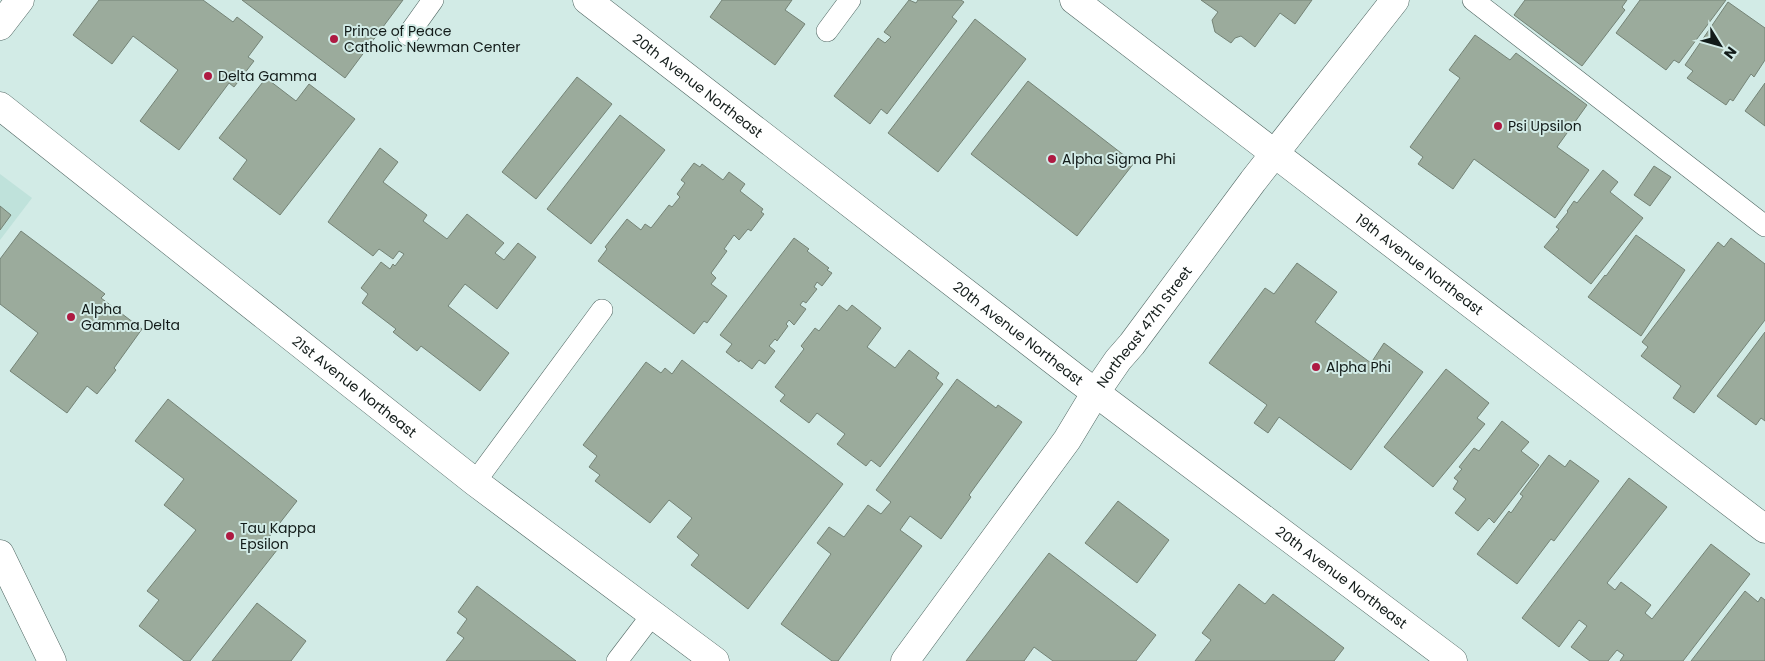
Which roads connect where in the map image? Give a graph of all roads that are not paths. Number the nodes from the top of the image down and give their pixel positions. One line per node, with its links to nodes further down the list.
1 (20, 0): 8 (street)
2 (433, 0): 10 (lane)
3 (588, 0): 15 (street, 20th Avenue Northeast)
4 (850, 0): 9 (lane)
5 (1074, 0): 12 (street, 19th Avenue Northeast)
6 (1395, 0): 12 (street, Northeast 47th Street)
7 (1473, 0): 13 (lane)
8 (0, 26)
9 (827, 31)
10 (408, 35)
11 (0, 106): 16 (street, 21st Avenue Northeast)
12 (1274, 153): 15 (street, Northeast 47th Street); 17 (street, 19th Avenue Northeast)
13 (1765, 226)
14 (602, 310): 16 (lane)
15 (1096, 392): 23 (street, Northeast 47th Street); 24 (street, 20th Avenue Northeast)
16 (475, 482): 19 (street, 21st Avenue Northeast)
17 (1765, 529)
18 (0, 554): 20 (street)
19 (652, 615): 21 (lane); 22 (street, 21st Avenue Northeast)
20 (52, 661)
21 (617, 661)
22 (715, 661)
23 (905, 661)
24 (1453, 661)

